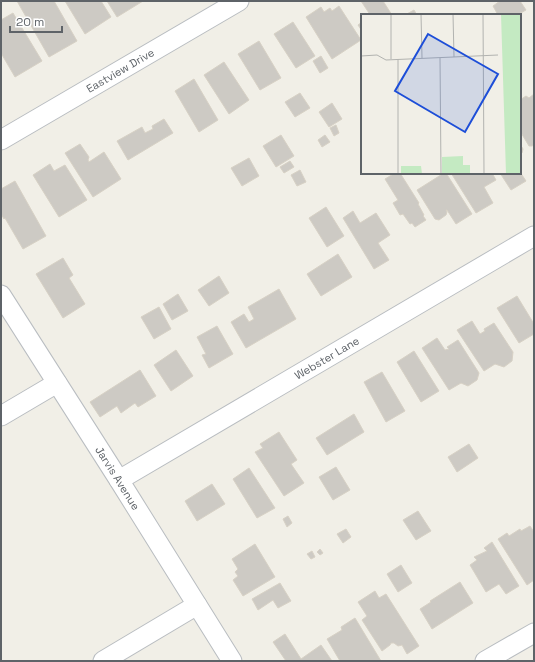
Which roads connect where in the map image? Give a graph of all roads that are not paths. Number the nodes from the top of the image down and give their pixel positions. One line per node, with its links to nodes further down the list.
1 (239, 1): 2 (street, Eastview Drive)
2 (1, 140)
3 (534, 236): 7 (street, Webster Lane)
4 (1, 296): 5 (street, Jarvis Avenue)
5 (57, 383): 6 (street); 7 (street, Jarvis Avenue)
6 (1, 416)
7 (119, 480): 8 (street, Jarvis Avenue)
8 (197, 606): 10 (street); 11 (street, Jarvis Avenue)
9 (534, 633): 12 (street)
10 (103, 661)
11 (232, 661)
12 (485, 661)

